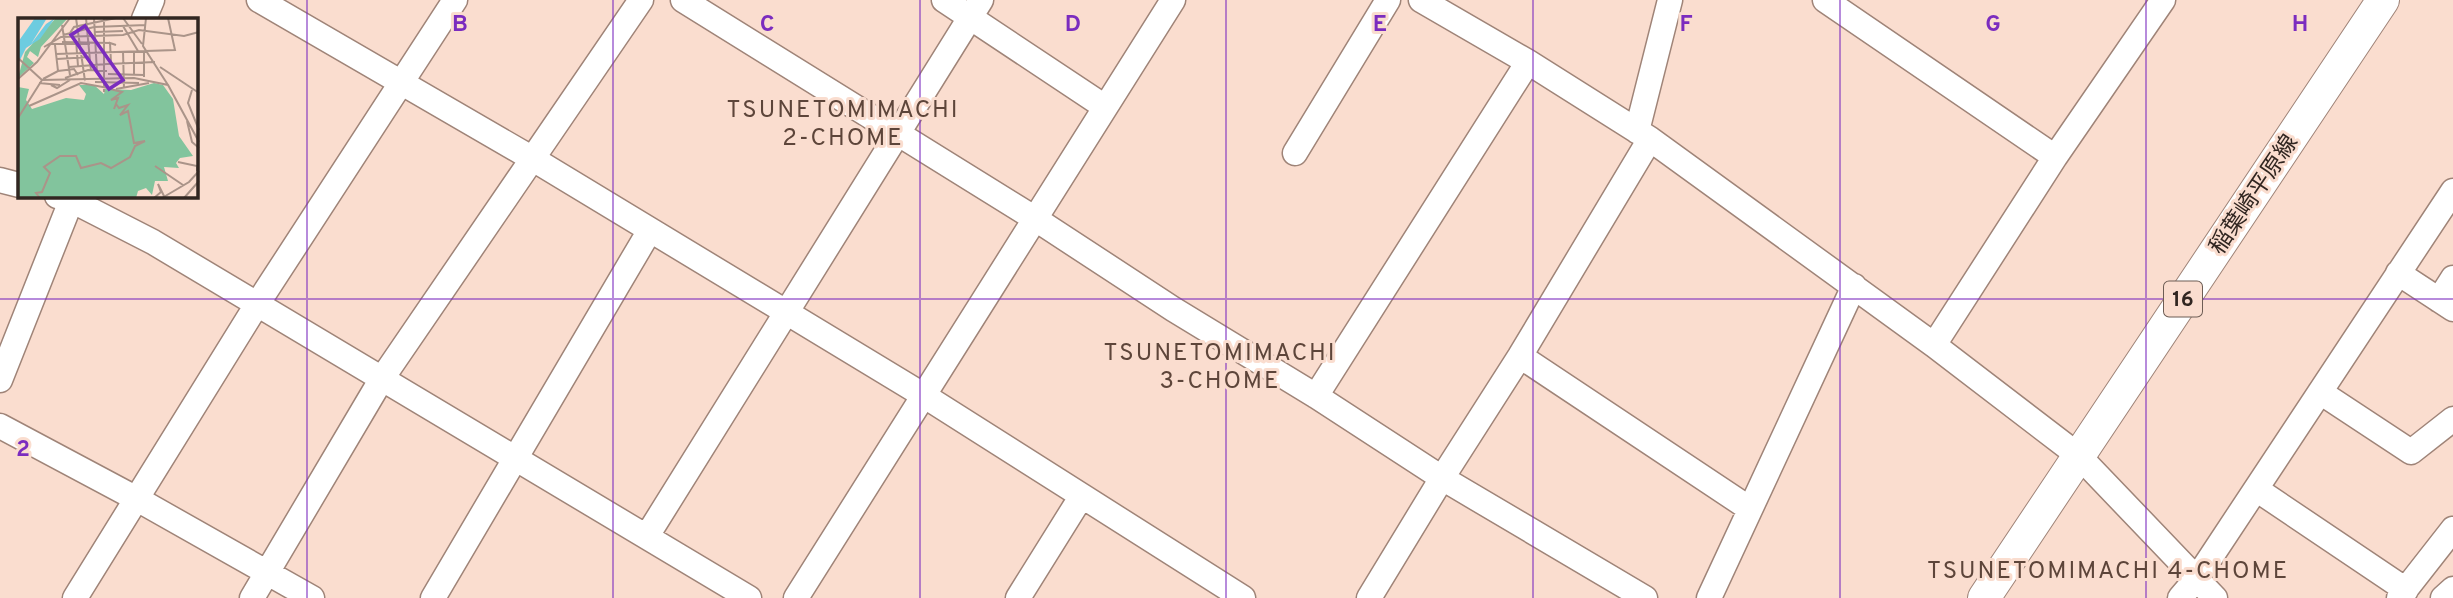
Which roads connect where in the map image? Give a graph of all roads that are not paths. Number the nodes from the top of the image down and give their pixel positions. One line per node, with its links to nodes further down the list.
1 (152, 0): 15 (street)
2 (258, 0): 17 (street)
3 (455, 0): 17 (street)
4 (641, 0): 23 (street)
5 (682, 0): 19 (street)
6 (944, 0): 14 (street)
7 (1173, 0): 18 (street)
8 (1388, 0): 21 (street)
9 (1421, 0): 16 (street)
10 (1670, 0): 20 (street)
11 (1825, 0): 22 (street)
12 (2163, 0): 22 (street)
13 (2382, 0): 46 (main road, 稲葉崎平原線 / 16)
14 (976, 8): 18 (street); 19 (street)
15 (144, 18)
16 (1528, 62): 20 (street); 43 (street)
17 (401, 84): 23 (street); 35 (street)
18 (1105, 107): 29 (street)
19 (897, 133): 29 (street); 36 (street)
20 (1643, 135): 33 (street); 38 (street)
21 (1295, 153)
22 (2055, 157): 37 (street)
23 (533, 159): 30 (street); 40 (street)
24 (0, 180): 25 (street)
25 (18, 185)
26 (2453, 191): 31 (street)
27 (67, 198): 39 (street)
28 (69, 198): 35 (street)
29 (1034, 218): 42 (street); 43 (street)
30 (650, 230): 36 (street); 47 (street)
31 (2398, 273): 34 (street); 41 (street)
32 (2453, 278): 34 (street)
33 (1854, 286): 37 (street); 52 (street)
34 (2446, 304)
35 (256, 306): 40 (street); 51 (street)
36 (785, 314): 42 (street); 54 (street)
37 (1934, 345): 46 (street)
38 (1520, 356): 48 (street); 52 (street)
39 (0, 380)
40 (381, 380): 47 (street); 55 (street)
41 (2320, 391): 44 (street); 49 (street)
42 (923, 395): 50 (street); 64 (street)
43 (1316, 396): 48 (street)
44 (2453, 419)
45 (0, 426): 51 (street)
46 (2079, 456): 56 (street); 70 (main road, 稲葉崎平原線 / 16)
47 (515, 460): 54 (street); 62 (street)
48 (1442, 478): 67 (street); 68 (street)
49 (2256, 489): 56 (street); 58 (street)
50 (1081, 497): 65 (street); 66 (street)
51 (137, 499): 55 (street); 59 (street)
52 (1750, 509): 69 (street)
53 (2453, 529): 58 (street)
54 (647, 536): 63 (street)
55 (267, 573): 60 (street); 61 (street)
56 (2197, 578): 71 (street); 72 (street)
57 (2453, 589): 73 (street)
58 (2403, 594)
59 (75, 598)
60 (252, 598)
61 (312, 598)
62 (433, 598)
63 (749, 598)
64 (796, 598)
65 (1018, 598)
66 (1243, 598)
67 (1369, 598)
68 (1645, 598)
69 (1709, 598)
70 (1984, 598)
71 (2180, 598)
72 (2215, 598)
73 (2444, 598)

